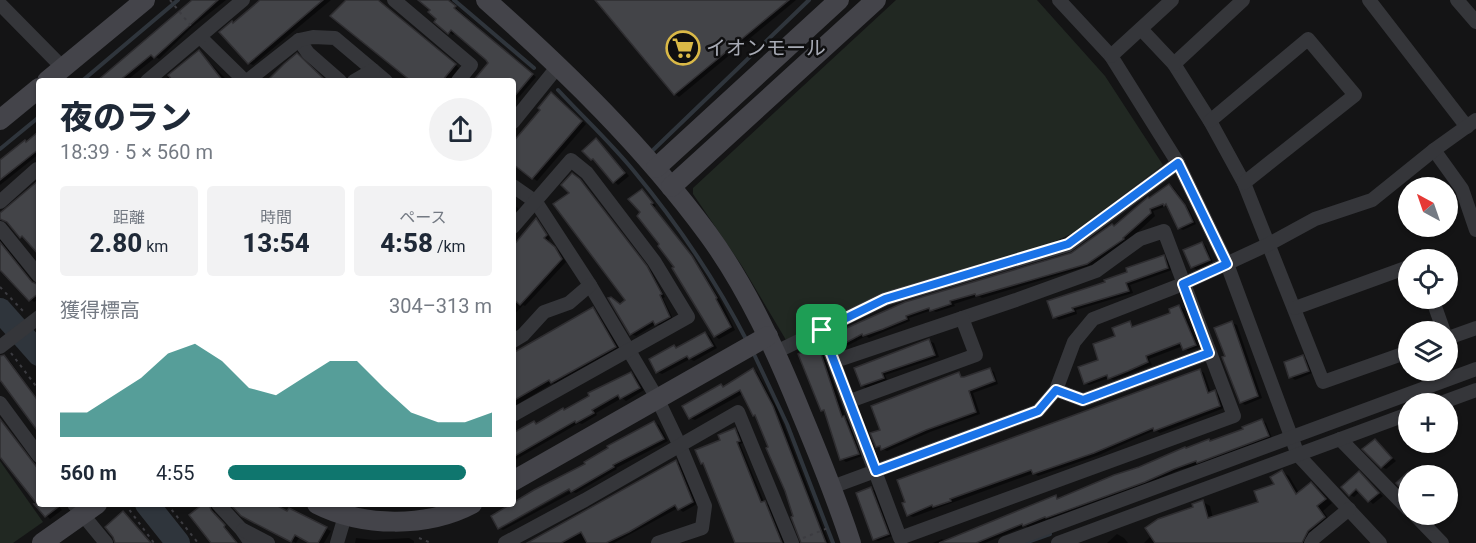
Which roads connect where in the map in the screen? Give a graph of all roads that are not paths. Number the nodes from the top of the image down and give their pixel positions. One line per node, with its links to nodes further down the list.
1 (145, 0): 20 (street)
2 (243, 0): 15 (street)
3 (394, 0): 29 (street)
4 (486, 0): 19 (street)
5 (839, 0): 37 (street)
6 (876, 0): 40 (street)
7 (1059, 0): 17 (street)
8 (1172, 0): 14 (street)
9 (1243, 0): 18 (street)
10 (1369, 0): 34 (street)
11 (1457, 0): 13 (street)
12 (0, 4): 20 (street)
13 (1476, 22)
14 (1141, 29): 17 (street); 18 (street)
15 (200, 37): 23 (street); 24 (street)
16 (299, 40): 21 (street); 25 (street); 26 (street)
17 (1111, 56): 36 (street)
18 (1174, 64): 33 (street)
19 (559, 65): 31 (street); 37 (street)
20 (63, 68): 22 (street)
21 (373, 70): 27 (street); 28 (street)
22 (51, 78)
23 (151, 78)
24 (243, 78)
25 (250, 78)
26 (337, 78)
27 (359, 78)
28 (382, 78)
29 (460, 78)
30 (36, 90): 32 (street)
31 (516, 118)
32 (0, 120)
33 (1210, 121): 39 (street); 39 (street)
34 (1472, 123): 35 (street)
35 (1434, 150): 46 (street); 47 (street)
36 (1178, 163): 48 (street); 57 (street)
37 (656, 168): 40 (street)
38 (36, 170): 42 (street)
39 (1244, 183): 47 (street)
40 (671, 187): 60 (street)
41 (516, 188): 43 (street)
42 (0, 202)
43 (536, 202): 44 (street); 52 (street); 62 (street)
44 (516, 224)
45 (0, 228): 50 (street)
46 (1476, 230)
47 (1269, 244): 48 (street); 53 (street)
48 (1227, 264): 51 (street); 75 (street)
49 (1398, 271): 53 (street)
50 (36, 272)
51 (1183, 284): 54 (street); 63 (street); 67 (street)
52 (590, 285): 59 (street); 62 (street)
53 (1295, 309): 64 (street)
54 (963, 318): 65 (street); 71 (street)
55 (36, 319): 61 (street)
56 (1476, 328): 58 (street)
57 (822, 330): 60 (street); 65 (street)
58 (1458, 334)
59 (516, 340)
60 (772, 344): 70 (street); 82 (street)
61 (2, 345)
62 (628, 350): 70 (street); 73 (street)
63 (1209, 353): 67 (street); 80 (street)
64 (1398, 356)
65 (835, 361): 71 (street)
66 (1476, 369): 75 (street)
67 (1056, 390): 80 (street)
68 (1476, 390): 69 (street)
69 (1458, 397)
70 (657, 398): 77 (street); 81 (street)
71 (850, 402): 80 (street)
72 (0, 403): 78 (street)
73 (516, 413)
74 (1398, 418): 76 (street)
75 (1291, 438): 79 (street); 101 (street)
76 (1340, 439): 79 (street); 83 (street)
77 (680, 446): 97 (street); 98 (street); 99 (street)
78 (36, 452)
79 (1298, 455): 88 (street); 102 (street)
80 (876, 471): 82 (street)
81 (516, 480)
82 (832, 487): 100 (street)
83 (1398, 499)
84 (221, 507): 91 (street)
85 (324, 507): 89 (street)
86 (464, 507): 89 (street)
87 (85, 508): 92 (street); 93 (street)
88 (1348, 509): 103 (street); 104 (street)
89 (345, 516): 96 (street)
90 (1425, 525): 105 (street)
91 (241, 530): 94 (street); 95 (street)
92 (42, 543)
93 (106, 543)
94 (250, 543)
95 (268, 543)
96 (337, 543)
97 (505, 543)
98 (658, 543)
99 (792, 543)
100 (851, 543)
101 (1005, 543)
102 (1059, 543)
103 (1311, 543)
104 (1380, 543)
105 (1442, 543)

